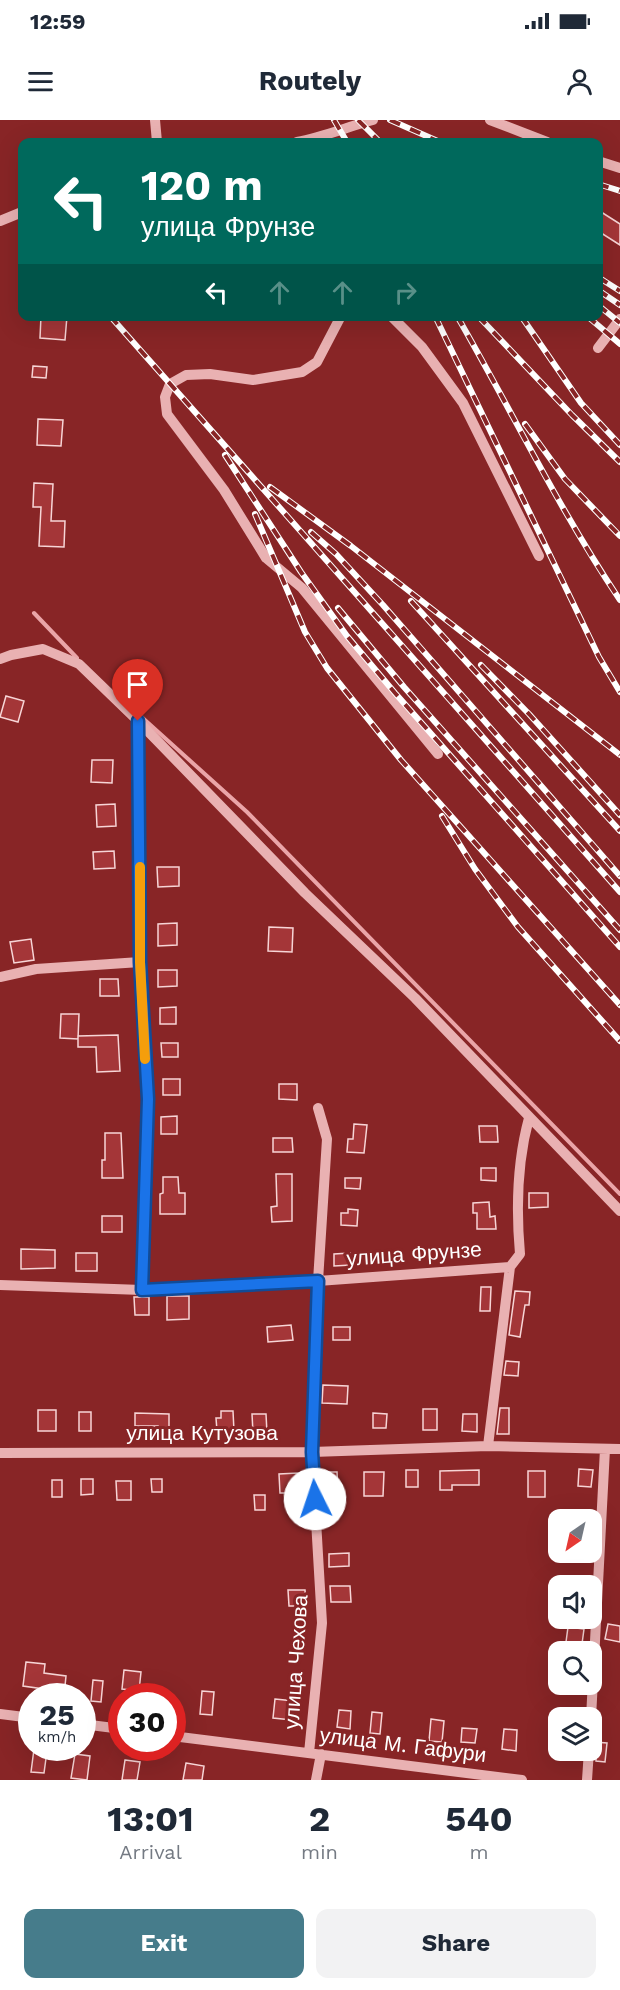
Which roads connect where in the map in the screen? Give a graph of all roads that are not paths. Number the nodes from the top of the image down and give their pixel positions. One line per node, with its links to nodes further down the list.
1 (155, 120): 4 (street)
2 (373, 120): 5 (street)
3 (490, 120): 6 (street)
4 (157, 138)
5 (324, 138)
6 (537, 138)
7 (603, 163): 8 (street)
8 (620, 168)
9 (18, 214): 10 (street)
10 (0, 221)
11 (620, 319): 14 (street)
12 (337, 321): 18 (street)
13 (396, 321): 15 (street)
14 (598, 348)
15 (539, 556)
16 (0, 659): 17 (street)
17 (138, 721): 19 (street); 22 (street)
18 (438, 754)
19 (140, 962): 20 (street); 27 (street)
20 (0, 977)
21 (318, 1108): 25 (street, улица Чехова)
22 (529, 1118): 23 (street); 24 (street)
23 (620, 1212)
24 (510, 1267): 25 (street, улица Фрунзе); 28 (street)
25 (318, 1281): 27 (street, улица Фрунзе); 31 (street, улица Чехова)
26 (0, 1285): 27 (street, улица Фрунзе)
27 (142, 1290)
28 (489, 1446): 29 (street, улица Кутузова); 31 (street, улица Кутузова)
29 (605, 1449): 30 (street, улица Кутузова); 33 (street)
30 (620, 1449)
31 (312, 1452): 32 (street, улица Кутузова); 37 (street, улица Чехова)
32 (0, 1453)
33 (592, 1707)
34 (0, 1714): 35 (street)
35 (18, 1716)
36 (186, 1738): 37 (street, улица М. Гафури)
37 (309, 1753): 38 (street, улица М. Гафури)
38 (321, 1754): 40 (street, улица Чехова); 41 (street, улица М. Гафури)
39 (588, 1761): 42 (street)
40 (316, 1780)
41 (522, 1780)
42 (587, 1780)

